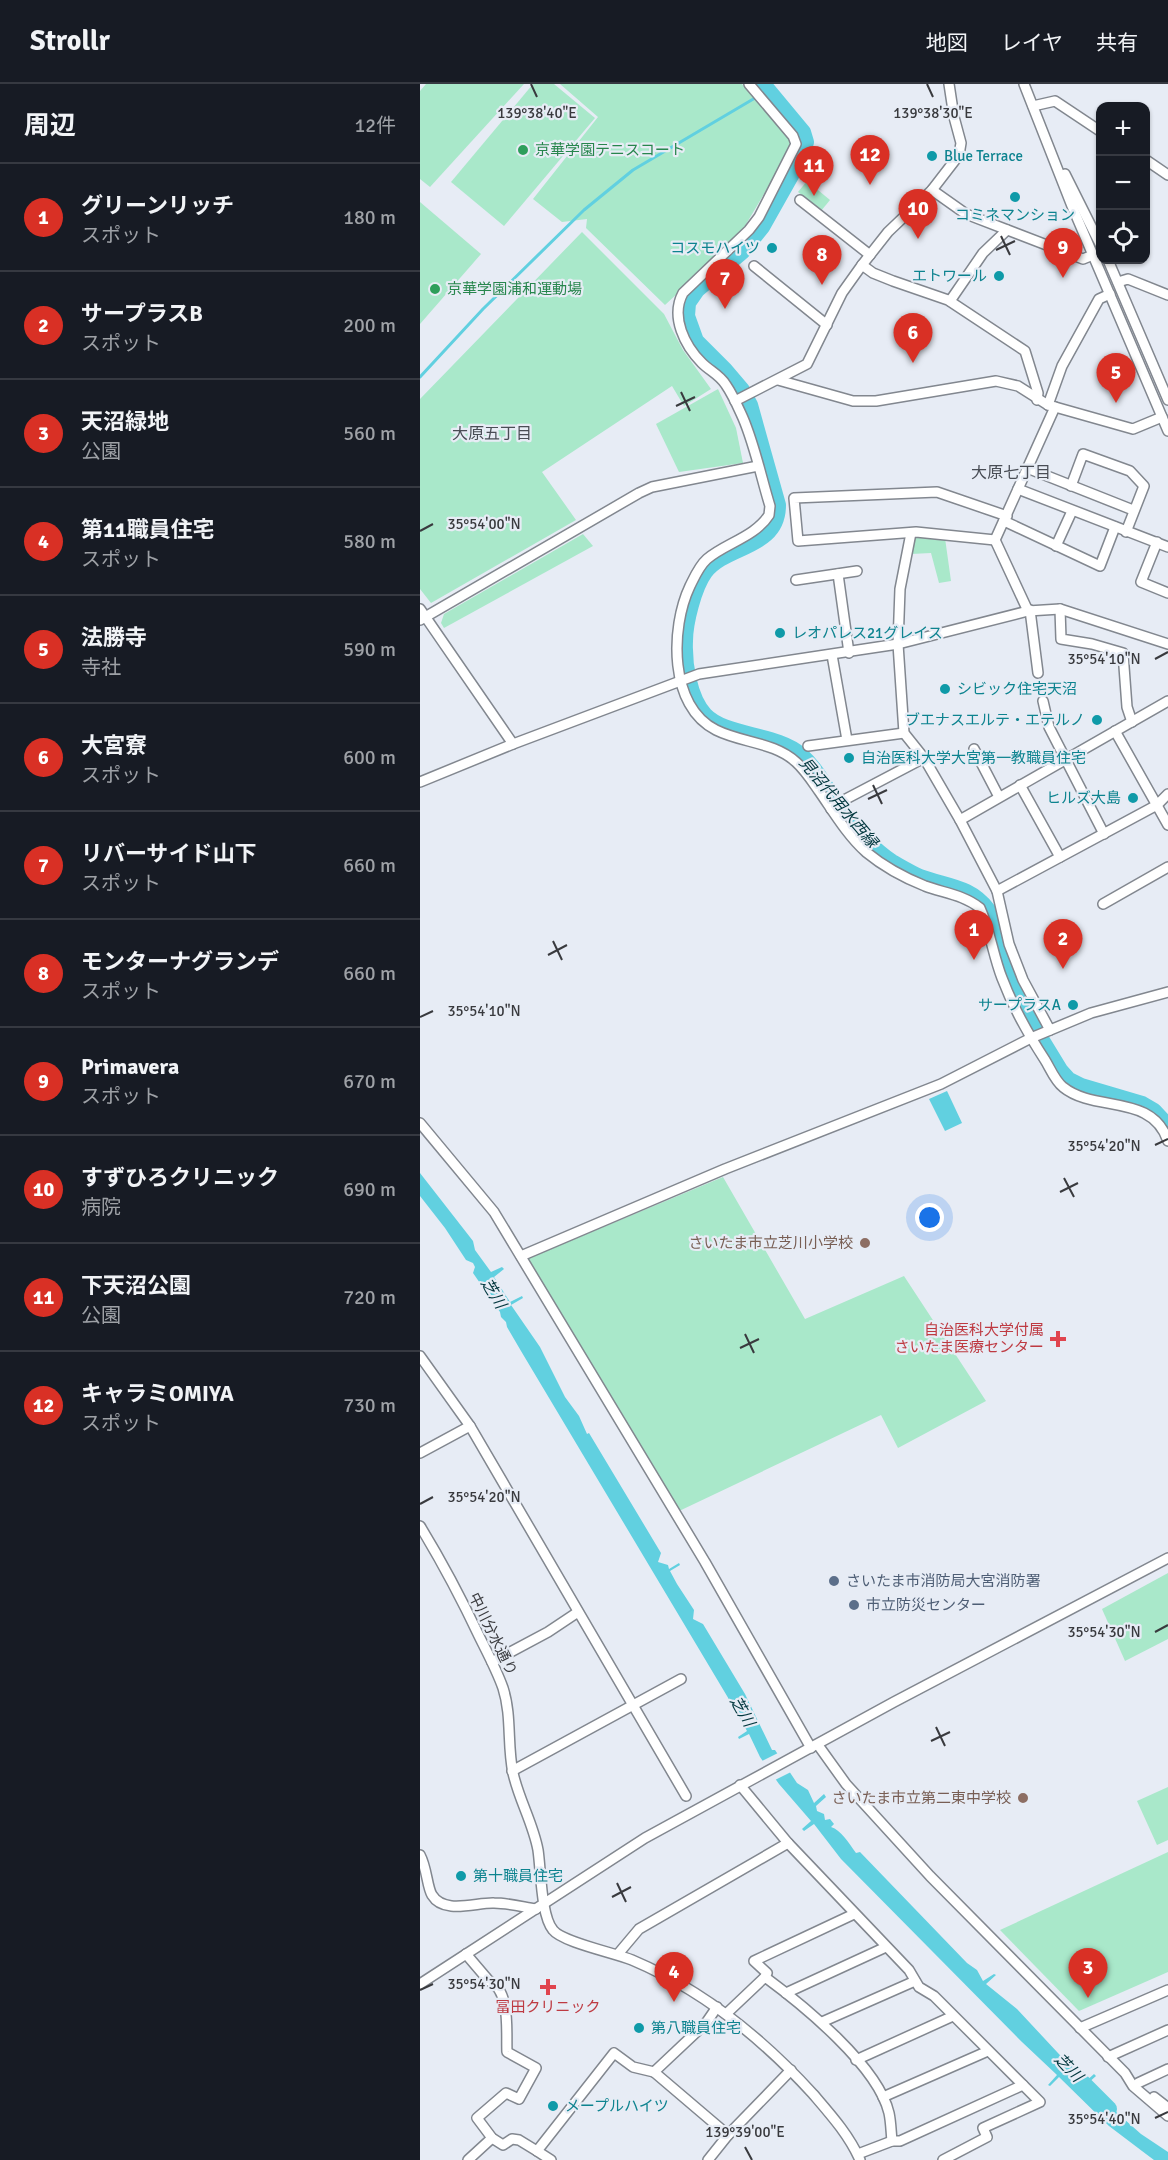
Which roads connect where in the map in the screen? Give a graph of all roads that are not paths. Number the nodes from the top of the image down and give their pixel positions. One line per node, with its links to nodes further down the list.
1 (749, 84): 26 (street)
2 (949, 84): 9 (street)
3 (1024, 84): 4 (street)
4 (1033, 106): 5 (street); 6 (street)
5 (1040, 124): 12 (street); 14 (street)
6 (1096, 128)
7 (1150, 163): 8 (street)
8 (1168, 175)
9 (932, 189): 11 (street); 13 (street)
10 (800, 200): 13 (street)
11 (1007, 230): 14 (street); 21 (street)
12 (1096, 234)
13 (870, 255): 16 (street)
14 (1093, 255): 19 (street)
15 (1110, 264): 18 (street)
16 (862, 265): 21 (street); 22 (street)
17 (754, 266): 22 (street)
18 (1118, 282): 20 (street); 25 (street)
19 (1110, 294): 27 (street); 28 (street)
20 (1168, 295)
21 (950, 301): 24 (street)
22 (827, 325): 23 (street)
23 (778, 380): 24 (street); 26 (street)
24 (1037, 400): 27 (street)
25 (1168, 400)
26 (735, 401): 30 (street)
27 (1051, 406): 28 (street); 31 (street)
28 (1162, 417): 29 (street)
29 (1168, 431)
30 (758, 466): 50 (street); 56 (street)
31 (1027, 468): 32 (street); 33 (street)
32 (1071, 486): 34 (street); 34 (street)
33 (1018, 489): 35 (street); 36 (street)
34 (1133, 510): 38 (street)
35 (1072, 511): 37 (street); 42 (street)
36 (1005, 518): 39 (street); 40 (street); 42 (street)
37 (1115, 527): 38 (street); 42 (street)
38 (1126, 532): 41 (street)
39 (911, 533): 40 (street); 51 (street)
40 (995, 540): 49 (street)
41 (1157, 543): 43 (street); 47 (street)
42 (1056, 546)
43 (1168, 547)
44 (857, 571): 45 (street)
45 (838, 573): 46 (street); 53 (street)
46 (796, 580)
47 (1168, 594)
48 (1060, 609): 49 (street); 52 (street); 59 (street)
49 (1029, 611): 51 (street); 55 (street)
50 (422, 615): 63 (street)
51 (898, 644): 53 (street); 61 (street)
52 (1168, 644)
53 (849, 653): 54 (street)
54 (832, 655): 56 (street); 62 (street)
55 (1038, 673)
56 (679, 681): 63 (street); 73 (street)
57 (1043, 701): 67 (street)
58 (1168, 701): 59 (street)
59 (1132, 722): 60 (street)
60 (1115, 731): 67 (street); 72 (street)
61 (904, 732): 62 (street); 66 (street)
62 (848, 740): 64 (street)
63 (513, 744): 68 (street)
64 (808, 746)
65 (974, 749): 71 (street)
66 (924, 758): 73 (street); 74 (street)
67 (1066, 759): 69 (street); 76 (street)
68 (420, 782)
69 (1020, 785): 71 (street); 77 (street)
70 (1168, 794): 72 (street)
71 (999, 797): 74 (street)
72 (1157, 806): 75 (street); 76 (street)
73 (831, 809): 83 (street)
74 (960, 820): 79 (street)
75 (1168, 825)
76 (1104, 834): 77 (street)
77 (1060, 857): 79 (street)
78 (1168, 867): 80 (street)
79 (997, 891): 82 (street)
80 (1103, 904)
81 (1168, 992): 82 (street)
82 (1050, 1030): 83 (street)
83 (1031, 1038): 85 (street); 86 (street)
84 (420, 1124): 86 (street)
85 (1168, 1141)
86 (521, 1256): 96 (street)
87 (420, 1356): 88 (street)
88 (470, 1426): 89 (street); 92 (street)
89 (420, 1453)
90 (422, 1533): 93 (street, 中川分水通り)
91 (1168, 1558): 96 (street)
92 (578, 1612): 93 (street); 95 (street)
93 (492, 1662): 97 (street, 中川分水通り)
94 (681, 1679): 95 (street)
95 (633, 1705): 97 (street); 99 (street)
96 (811, 1748): 98 (street); 116 (street)
97 (512, 1771): 102 (street, 中川分水通り)
98 (745, 1783): 100 (street); 102 (street)
99 (686, 1796)
100 (788, 1843): 103 (street); 106 (street)
101 (420, 1855): 102 (street)
102 (540, 1906): 105 (street); 106 (street, 中川分水通り)
103 (854, 1914): 104 (street); 107 (street)
104 (886, 1947): 108 (street); 111 (street)
105 (466, 1954): 109 (street); 131 (street)
106 (618, 1954): 112 (street, 中川分水通り)
107 (765, 1977): 111 (street); 113 (street)
108 (915, 1981): 114 (street); 115 (street)
109 (420, 1984)
110 (1168, 1990): 116 (street)
111 (786, 1993): 115 (street)
112 (717, 2007): 113 (street, 中川分水通り); 123 (street)
113 (726, 2014): 122 (street, 中川分水通り)
114 (953, 2016): 118 (street); 120 (street)
115 (822, 2022): 120 (street)
116 (1080, 2028): 119 (street)
117 (1168, 2030): 119 (street)
118 (988, 2051): 126 (street); 127 (street)
119 (1108, 2056): 124 (street)
120 (856, 2060): 127 (street)
121 (1168, 2069): 125 (street)
122 (791, 2070): 130 (street); 134 (street, 中川分水通り)
123 (654, 2072): 130 (street); 133 (street)
124 (1125, 2073): 125 (street); 129 (street)
125 (1138, 2083): 128 (street)
126 (1023, 2085): 132 (street); 138 (street)
127 (883, 2097): 132 (street)
128 (1168, 2108)
129 (1168, 2116)
130 (728, 2135): 137 (street)
131 (492, 2138): 133 (street); 135 (street)
132 (892, 2141): 134 (street)
133 (539, 2155): 136 (street)
134 (859, 2157)
135 (468, 2160)
136 (551, 2160)
137 (708, 2160)
138 (943, 2160)

